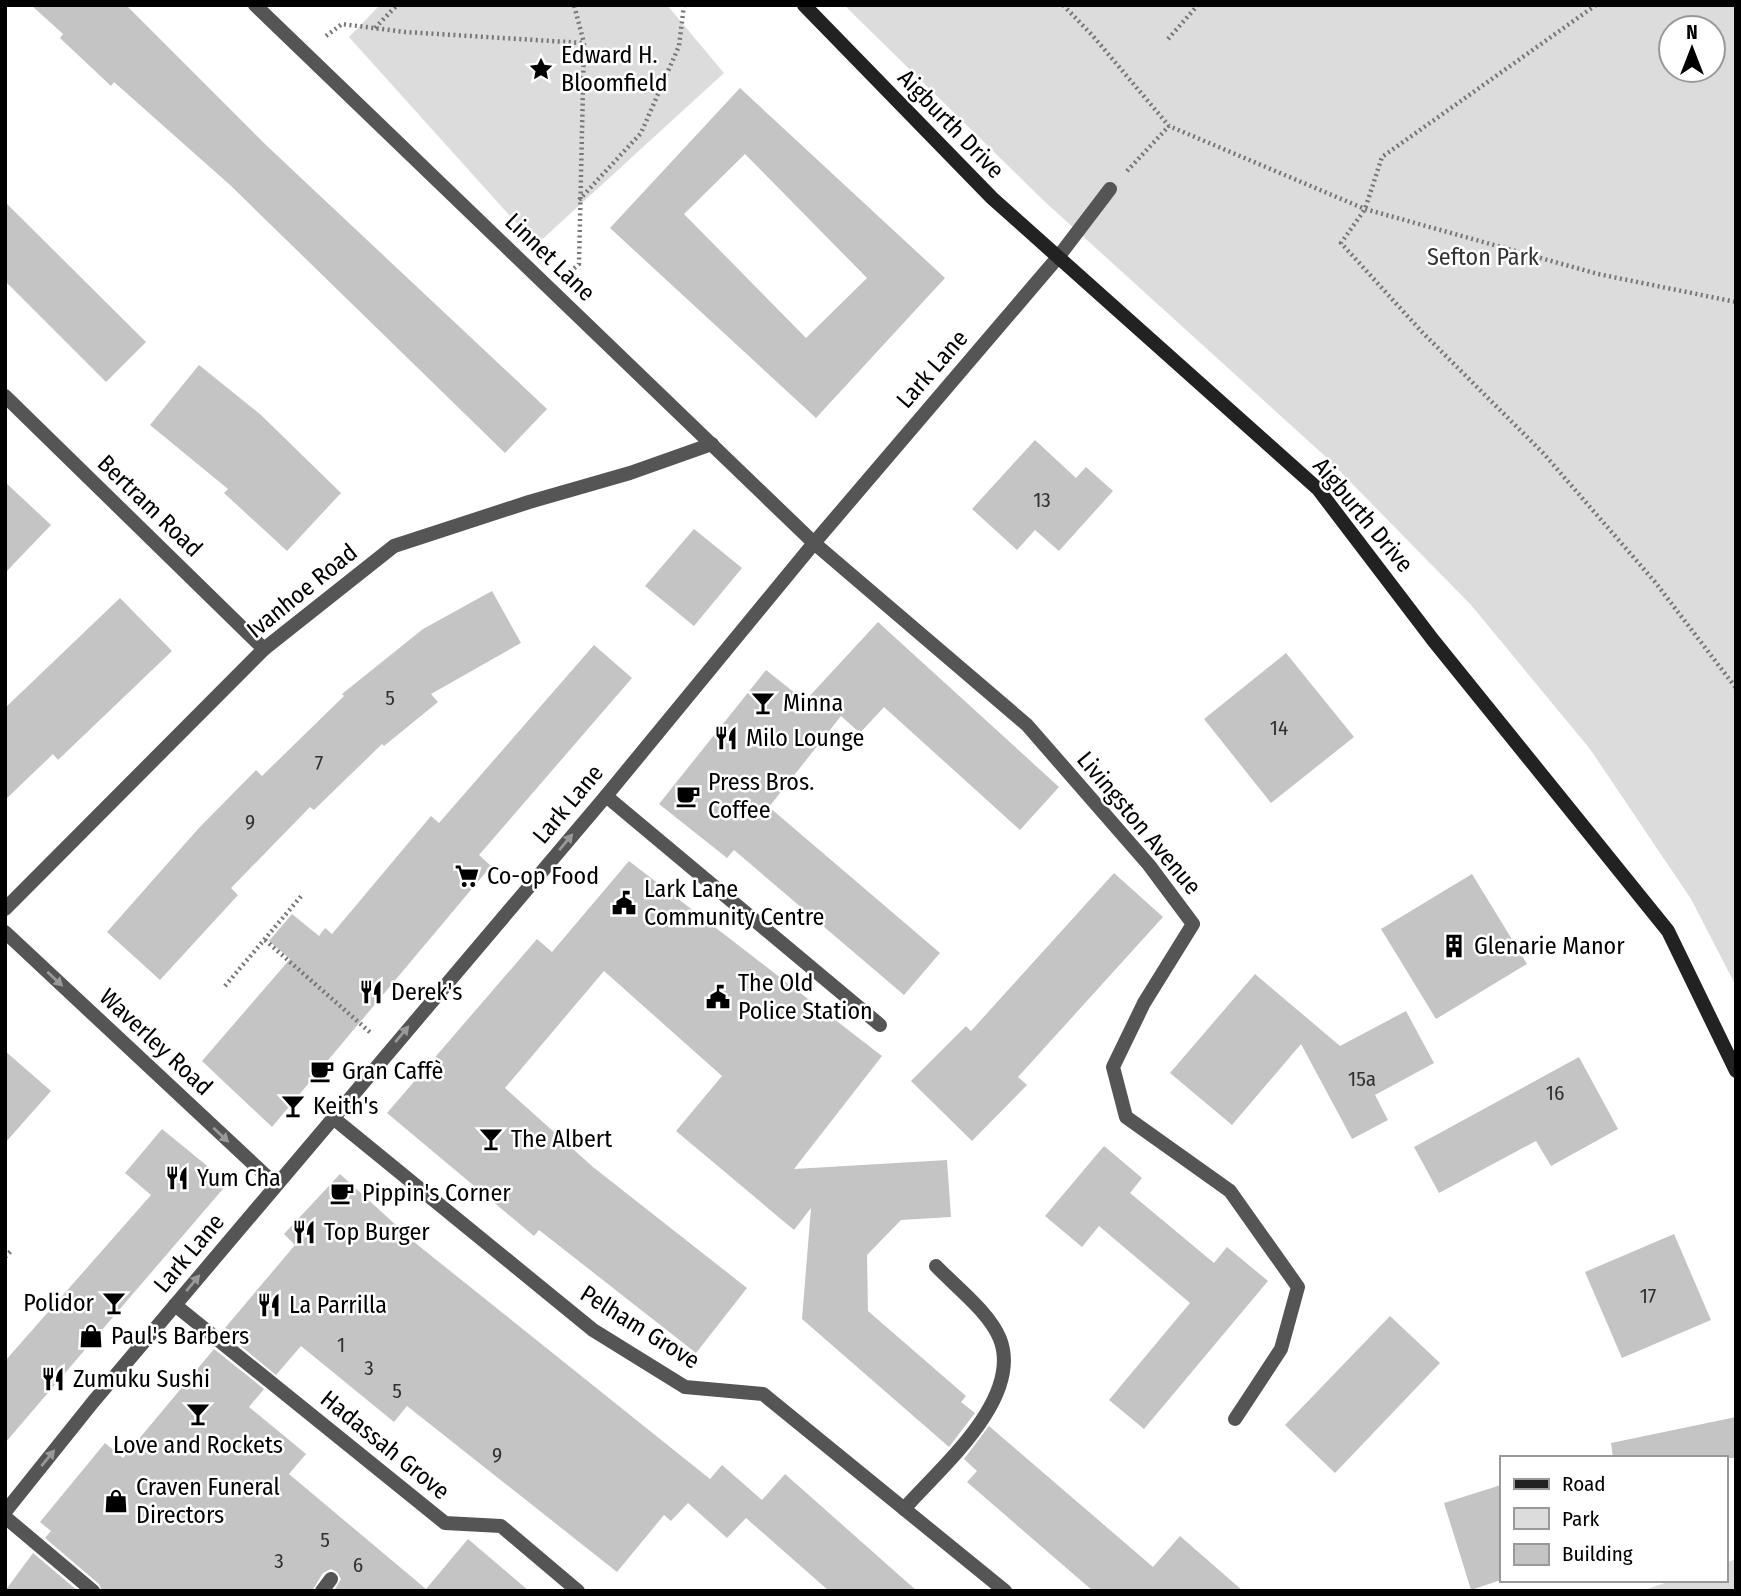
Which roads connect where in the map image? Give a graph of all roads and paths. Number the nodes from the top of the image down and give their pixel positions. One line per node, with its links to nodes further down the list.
1 (255, 5): 12 (street, Linnet Lane)
2 (397, 5): 9 (path)
3 (574, 5): 11 (path)
4 (684, 5): 15 (path)
5 (804, 5): 17 (street, Aigburth Drive)
6 (1063, 5): 13 (path)
7 (1198, 5): 10 (path)
8 (1596, 5): 16 (path)
9 (374, 28): 11 (path); 12 (path)
10 (1168, 39)
11 (584, 43): 15 (path)
12 (303, 51): 18 (street, Linnet Lane)
13 (1169, 126): 14 (path); 16 (path)
14 (1110, 189): 17 (street, Lark Lane)
15 (578, 201): 18 (path)
16 (1364, 209): 19 (path); 24 (path)
17 (1059, 256): 22 (street, Lark Lane); 33 (street, Aigburth Drive)
18 (551, 289): 21 (street, Linnet Lane)
19 (1736, 302)
20 (5, 396): 23 (street, Bertram Road)
21 (712, 444): 22 (street, Linnet Lane); 23 (street, Ivanhoe Road)
22 (814, 543): 25 (street, Lark Lane); 40 (street, Livingston Avenue)
23 (264, 649): 27 (street, Ivanhoe Road)
24 (1736, 688)
25 (606, 796): 31 (street); 32 (street, Lark Lane, one-way to 25)
26 (303, 894): 29 (path)
27 (5, 909)
28 (5, 933): 35 (street, Waverley Road, one-way to 35)
29 (265, 940): 30 (path); 32 (path)
30 (225, 986)
31 (880, 1025)
32 (389, 1050): 34 (street, Lark Lane)
33 (1736, 1071)
34 (332, 1117): 35 (street, Lark Lane); 41 (street, Pelham Grove)
35 (276, 1185): 39 (street, Lark Lane, one-way to 35)
36 (11, 1251): 37 (path)
37 (5, 1257)
38 (936, 1266): 41 (street)
39 (175, 1305): 42 (street, Lark Lane, one-way to 39); 45 (street, Hadassah Grove)
40 (1235, 1419)
41 (904, 1509): 46 (street, Pelham Grove)
42 (5, 1512)
43 (5, 1517): 44 (street)
44 (93, 1591)
45 (578, 1591)
46 (1005, 1591)

